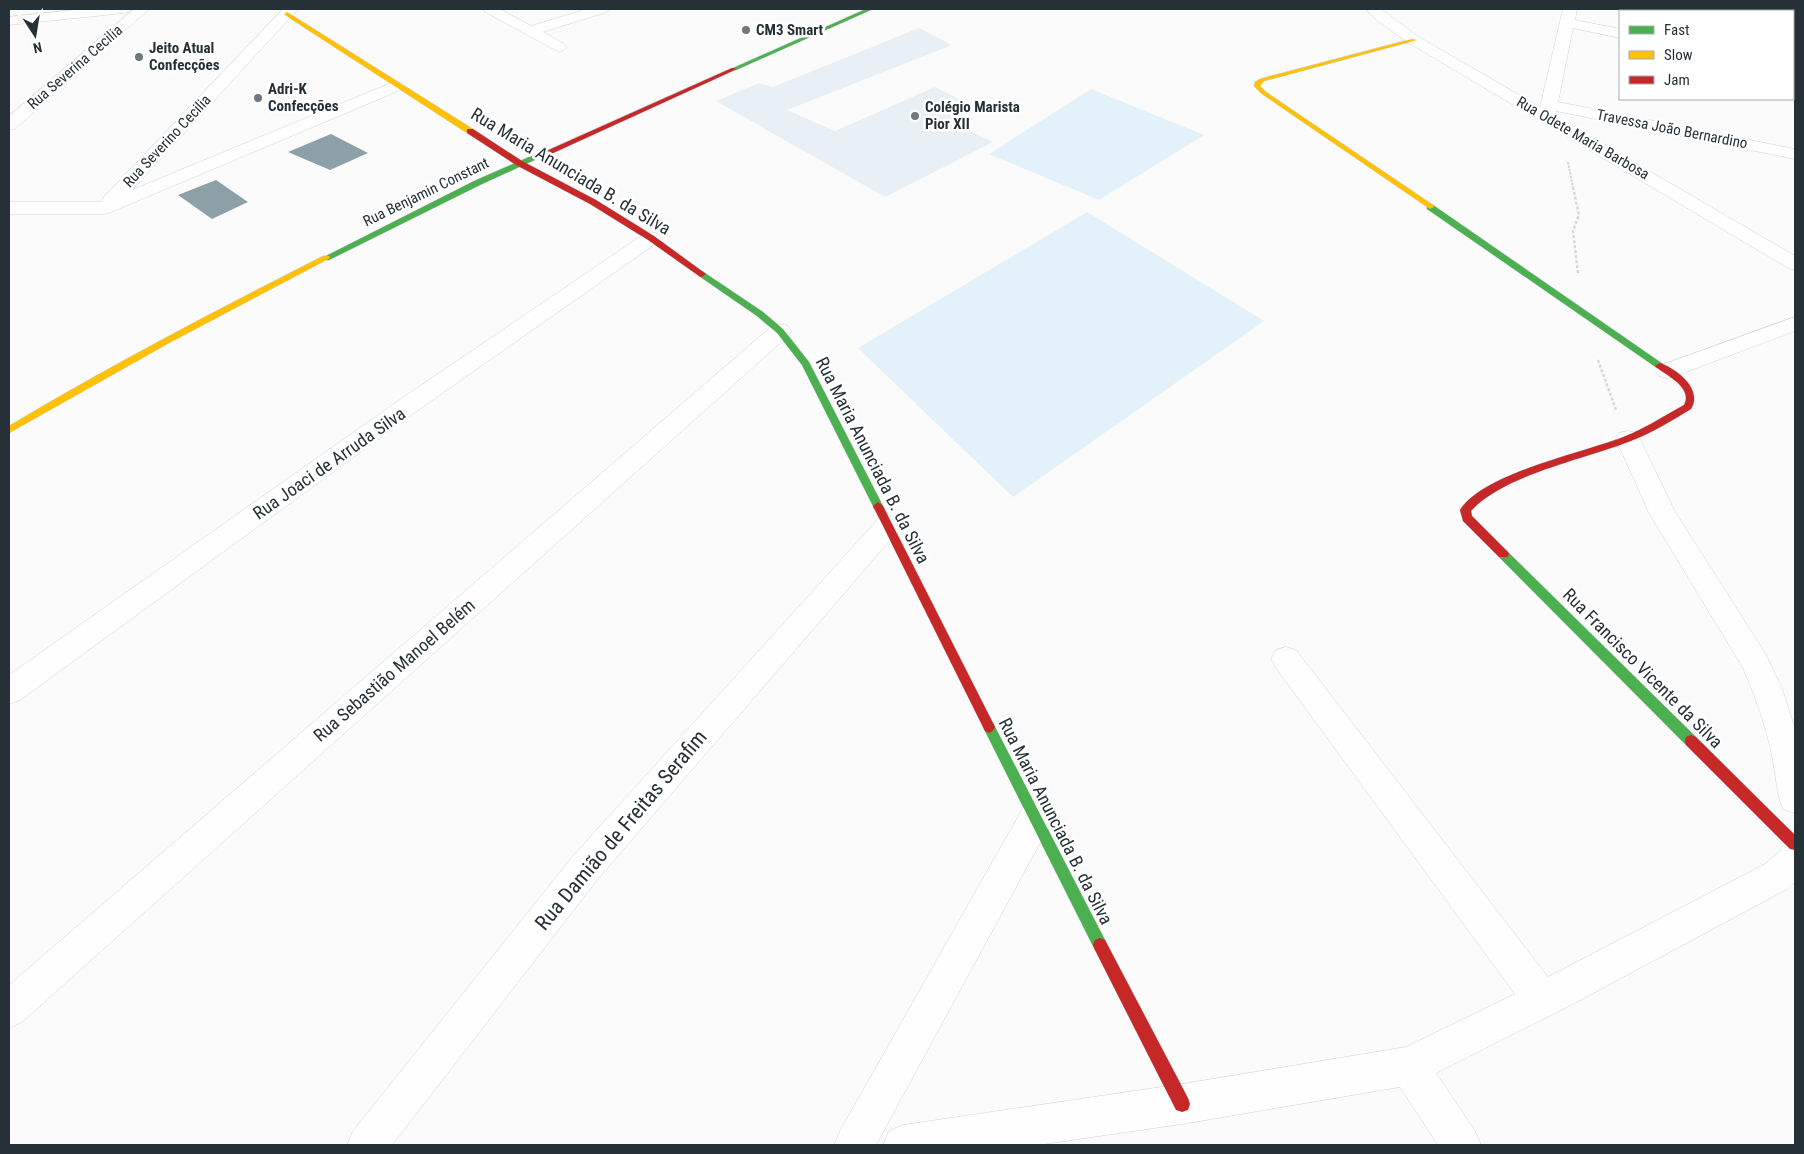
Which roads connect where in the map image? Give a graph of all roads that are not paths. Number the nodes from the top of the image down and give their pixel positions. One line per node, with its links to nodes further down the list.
1 (124, 9): 8 (street)
2 (142, 9): 16 (street, Rua Severina Cecilia)
3 (490, 9): 10 (street)
4 (602, 9): 10 (street)
5 (870, 9): 18 (street, Rua Benjamin Constant)
6 (1373, 9): 12 (street, Rua Odete Maria Barbosa)
7 (289, 11): 14 (street, Rua Maria Anunciada B. da Silva); 20 (street, Rua Severino Cecilia)
8 (20, 16)
9 (1569, 16): 11 (street); 15 (street)
10 (530, 31): 13 (street)
11 (1619, 33)
12 (1414, 40): 15 (street, Rua Odete Maria Barbosa); 25 (street)
13 (559, 47)
14 (397, 86): 18 (street, Rua Maria Anunciada B. da Silva); 20 (street)
15 (1548, 111): 17 (street, Travessa João Bernardino); 22 (street, Rua Odete Maria Barbosa)
16 (9, 125)
17 (1795, 154)
18 (519, 163): 21 (street, Rua Maria Anunciada B. da Silva); 26 (street, Rua Benjamin Constant)
19 (9, 208): 20 (street)
20 (104, 208)
21 (651, 238): 24 (street, Rua Maria Anunciada B. da Silva); 30 (street, Rua Joaci de Arruda Silva)
22 (1795, 264)
23 (1795, 324): 25 (street)
24 (780, 331): 28 (street, Rua Maria Anunciada B. da Silva); 36 (street, Rua Sebastião Manoel Belém)
25 (1667, 371): 27 (street)
26 (9, 430)
27 (1628, 439): 31 (street); 33 (street, Rua Francisco Vicente da Silva)
28 (888, 525): 32 (street, Rua Maria Anunciada B. da Silva); 39 (street, Rua Damião de Freitas Serafim)
29 (1286, 660): 35 (street)
30 (9, 690)
31 (1795, 798)
32 (1035, 819): 38 (street, Rua Maria Anunciada B. da Silva); 40 (street)
33 (1795, 844)
34 (1795, 856): 35 (street)
35 (1542, 999): 37 (street)
36 (9, 1009)
37 (1409, 1066): 38 (street); 42 (street)
38 (1182, 1104): 41 (street)
39 (367, 1145)
40 (854, 1145)
41 (903, 1145)
42 (1461, 1145)

